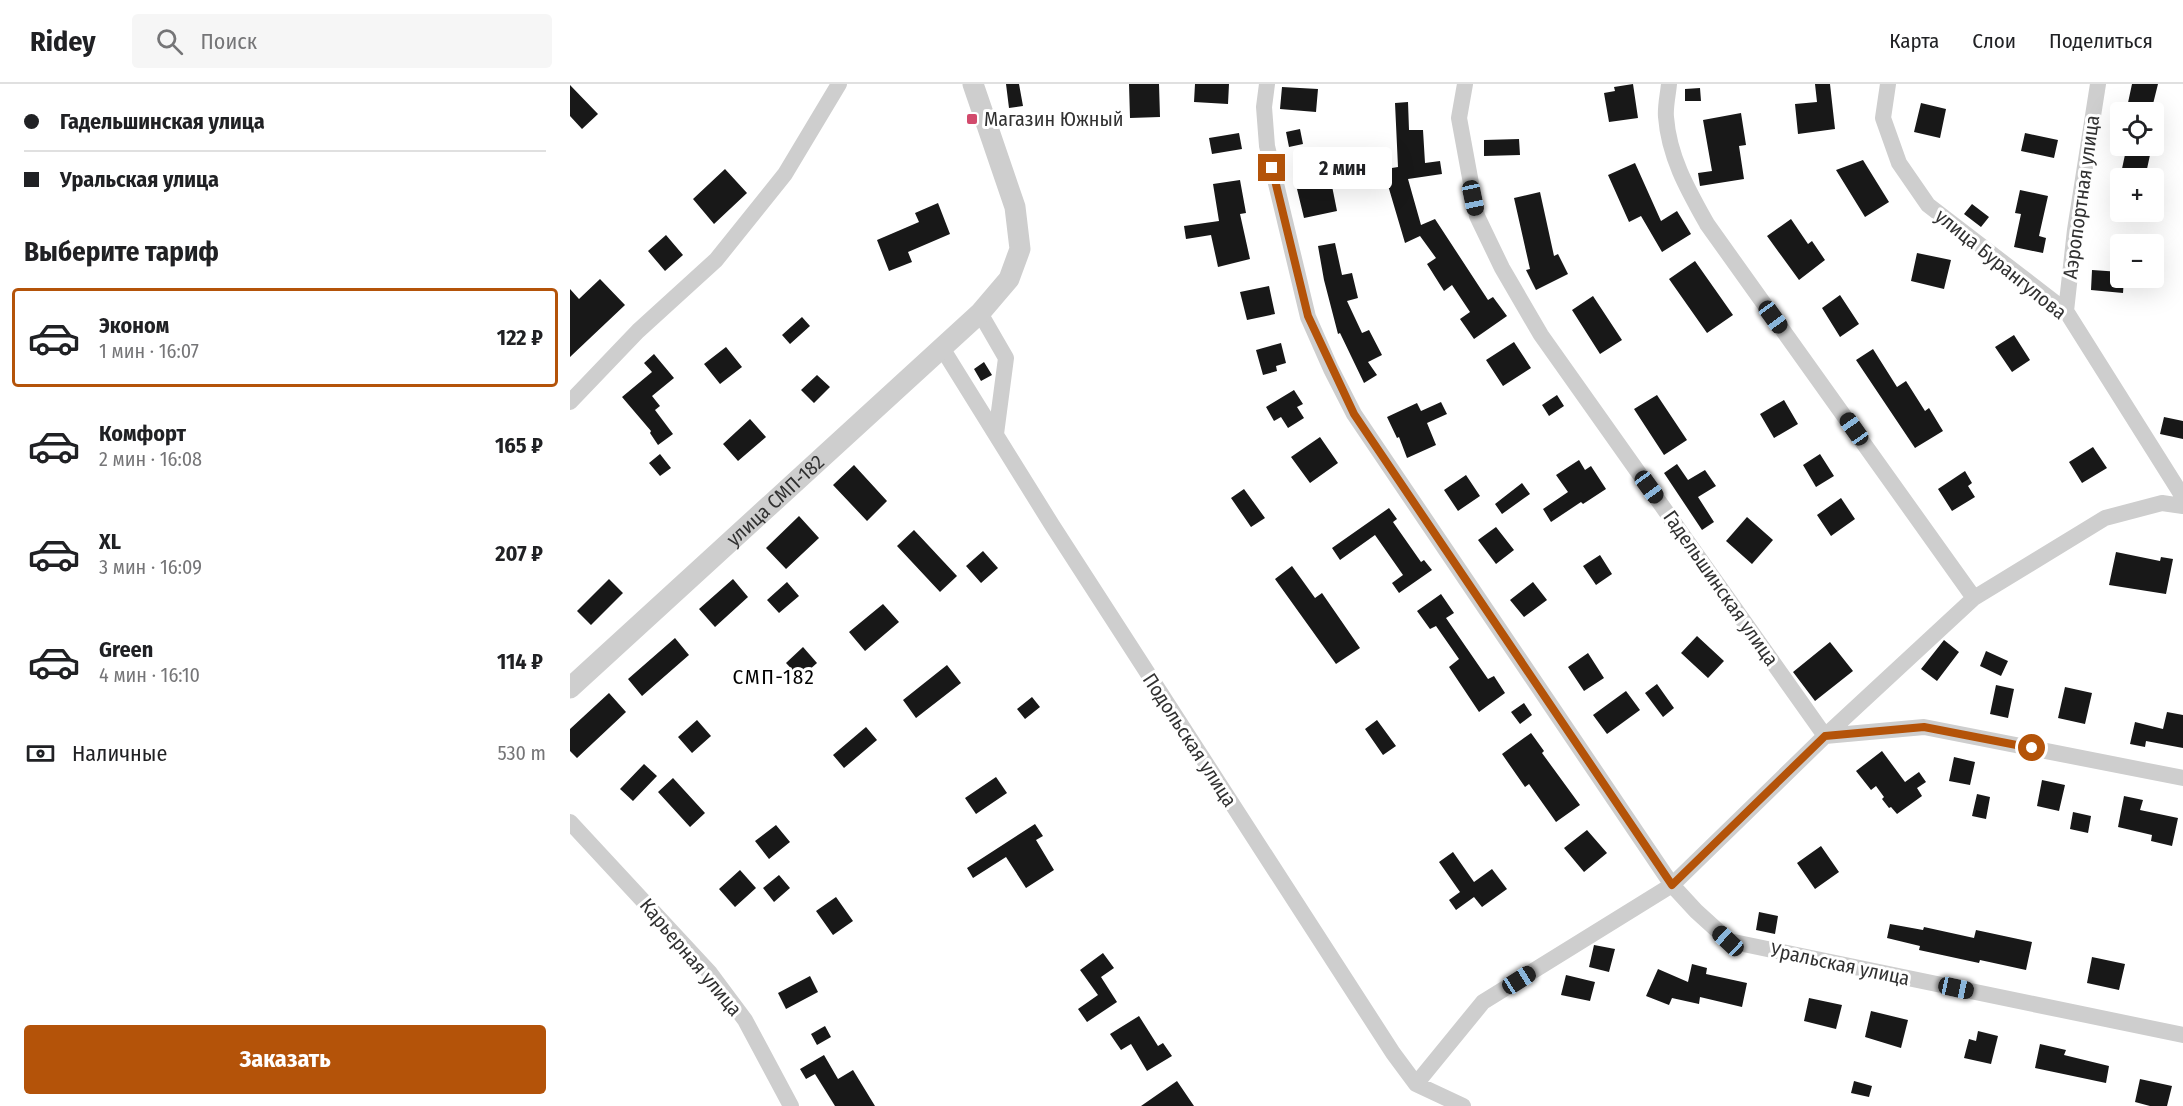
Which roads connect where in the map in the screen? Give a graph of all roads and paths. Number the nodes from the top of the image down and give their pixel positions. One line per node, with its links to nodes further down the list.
1 (839, 84): 11 (street)
2 (973, 84): 9 (street, улица СМП-182)
3 (1267, 84): 20 (street, Уральская улица)
4 (1465, 84): 17 (street, Гадельшинская улица)
5 (1669, 84): 15 (street)
6 (1888, 84): 8 (street, улица Бурангулова)
7 (2097, 84): 8 (street, Аэропортная улица)
8 (2066, 311): 13 (street, улица Бурангулова)
9 (980, 313): 10 (street, улица СМП-182); 12 (street)
10 (942, 348): 12 (street, Подольская улица); 16 (street, улица СМП-182)
11 (570, 402)
12 (996, 434): 22 (street, Подольская улица)
13 (2183, 497)
14 (2183, 506): 15 (street)
15 (1974, 598): 17 (street)
16 (570, 688)
17 (1825, 736): 18 (street); 20 (street)
18 (2183, 778)
19 (570, 822): 23 (street, Карьерная улица)
20 (1672, 885): 21 (street, Уральская улица); 22 (street)
21 (2183, 1035)
22 (1416, 1084): 24 (street, Подольская улица)
23 (791, 1106)
24 (1463, 1106)

